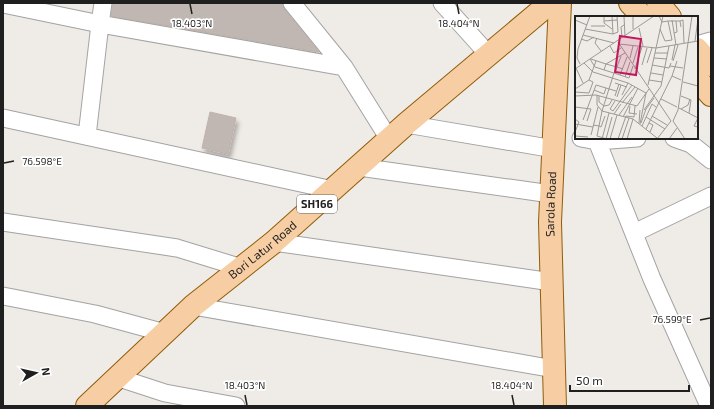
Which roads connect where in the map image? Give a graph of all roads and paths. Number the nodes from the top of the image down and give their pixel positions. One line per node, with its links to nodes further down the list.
1 (103, 3): 11 (street)
2 (292, 3): 17 (street)
3 (442, 3): 15 (street)
4 (550, 3): 15 (main road, Bori Latur Road / SH166)
5 (560, 3): 27 (main road, Sarola Road)
6 (630, 3): 9 (main road)
7 (658, 3): 10 (main road)
8 (3, 4): 11 (street)
9 (642, 16)
10 (669, 16)
11 (100, 24): 17 (street); 22 (street)
12 (711, 41): 13 (street)
13 (698, 45)
14 (698, 50): 16 (main road)
15 (488, 54): 21 (main road, Bori Latur Road / SH166)
16 (711, 65)
17 (344, 68): 24 (street)
18 (698, 80): 19 (main road)
19 (711, 95)
20 (3, 118): 22 (street)
21 (406, 124): 24 (main road, Bori Latur Road / SH166); 27 (street)
22 (87, 136): 30 (street)
23 (575, 137): 27 (street)
24 (389, 139): 29 (main road, Bori Latur Road / SH166)
25 (589, 139): 34 (street)
26 (677, 139): 28 (street)
27 (554, 141): 31 (main road, Sarola Road)
28 (711, 160)
29 (359, 167): 30 (main road, Bori Latur Road / SH166); 31 (street)
30 (333, 190): 35 (main road, Bori Latur Road / SH166)
31 (552, 194): 37 (main road, Sarola Road)
32 (711, 196): 34 (street)
33 (3, 222): 36 (street)
34 (634, 233): 46 (street)
35 (274, 242): 36 (main road, Bori Latur Road / SH166); 37 (street)
36 (242, 268): 39 (main road, Bori Latur Road / SH166)
37 (552, 282): 41 (main road, Sarola Road)
38 (3, 296): 40 (street)
39 (193, 306): 40 (main road, Bori Latur Road / SH166); 41 (street)
40 (164, 333): 42 (main road, Bori Latur Road / SH166)
41 (554, 369): 45 (main road, Sarola Road)
42 (116, 377): 43 (main road, Bori Latur Road / SH166); 44 (street)
43 (87, 406)
44 (236, 406)
45 (555, 406)
46 (709, 406)

